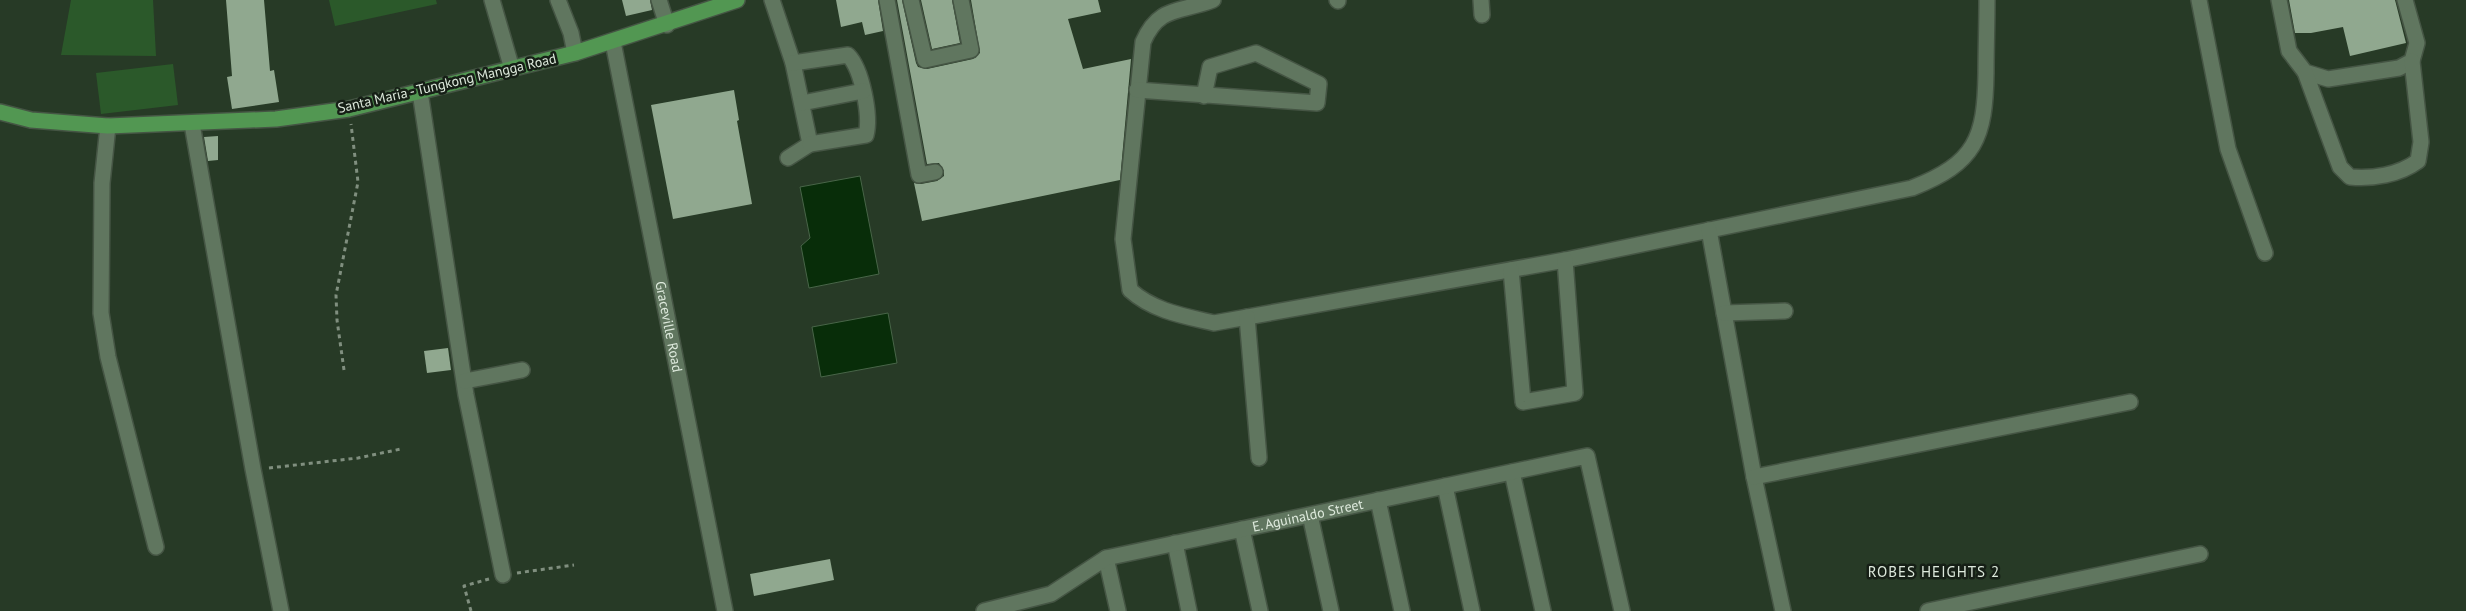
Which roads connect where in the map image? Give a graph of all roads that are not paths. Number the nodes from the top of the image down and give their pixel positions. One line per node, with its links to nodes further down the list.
1 (492, 0): 19 (street)
2 (558, 0): 16 (street)
3 (659, 0): 14 (street)
4 (737, 0): 14 (main road, Santa Maria - Tungkong Mangga Road)
5 (772, 0): 18 (street)
6 (887, 0): 31 (street)
7 (911, 0): 8 (street)
8 (961, 0)
9 (1213, 0): 21 (street)
10 (1987, 0): 32 (street)
11 (2199, 0): 33 (street)
12 (2279, 0): 20 (street)
13 (2405, 0): 17 (street)
14 (667, 25): 15 (main road, Santa Maria - Tungkong Mangga Road)
15 (614, 42): 16 (main road, Santa Maria - Tungkong Mangga Road); 56 (street, Graceville Road)
16 (575, 53): 19 (main road, Santa Maria - Tungkong Mangga Road)
17 (2412, 61): 20 (street); 20 (street)
18 (793, 63): 22 (street); 25 (street)
19 (512, 69): 23 (main road, Santa Maria - Tungkong Mangga Road)
20 (2305, 72)
21 (1136, 90): 24 (street); 38 (street)
22 (863, 91): 25 (street); 29 (street)
23 (420, 92): 27 (main road, Santa Maria - Tungkong Mangga Road); 40 (street)
24 (1204, 96): 24 (street)
25 (802, 103): 29 (street)
26 (0, 112): 28 (main road, Santa Maria - Tungkong Mangga Road)
27 (192, 124): 28 (main road, Santa Maria - Tungkong Mangga Road); 55 (street)
28 (108, 126): 50 (street)
29 (810, 144): 30 (street)
30 (788, 158)
31 (935, 172)
32 (1709, 230): 34 (street); 37 (street)
33 (2265, 253)
34 (1565, 260): 35 (street); 35 (street)
35 (1511, 270): 38 (street)
36 (1785, 310): 37 (street)
37 (1724, 313): 44 (street)
38 (1247, 317): 42 (street)
39 (522, 370): 40 (street)
40 (465, 381): 53 (street)
41 (2130, 402): 44 (street)
42 (1258, 458)
43 (1512, 472): 45 (street, E. Aguinaldo Street); 64 (street); 65 (street, E. Aguinaldo Street)
44 (1754, 477): 66 (street)
45 (1445, 486): 46 (street, E. Aguinaldo Street); 63 (street)
46 (1378, 500): 47 (street, E. Aguinaldo Street); 62 (street)
47 (1310, 515): 48 (street, E. Aguinaldo Street); 61 (street)
48 (1242, 529): 49 (street, E. Aguinaldo Street); 60 (street)
49 (1175, 543): 52 (street, E. Aguinaldo Street); 59 (street)
50 (156, 547)
51 (2200, 554): 67 (street)
52 (1106, 558): 54 (street, E. Aguinaldo Street); 58 (street)
53 (504, 575)
54 (1040, 605): 57 (street, E. Aguinaldo Street)
55 (281, 611)
56 (725, 611)
57 (984, 611)
58 (1118, 611)
59 (1189, 611)
60 (1260, 611)
61 (1331, 611)
62 (1402, 611)
63 (1472, 611)
64 (1543, 611)
65 (1622, 611)
66 (1783, 611)
67 (1928, 611)

